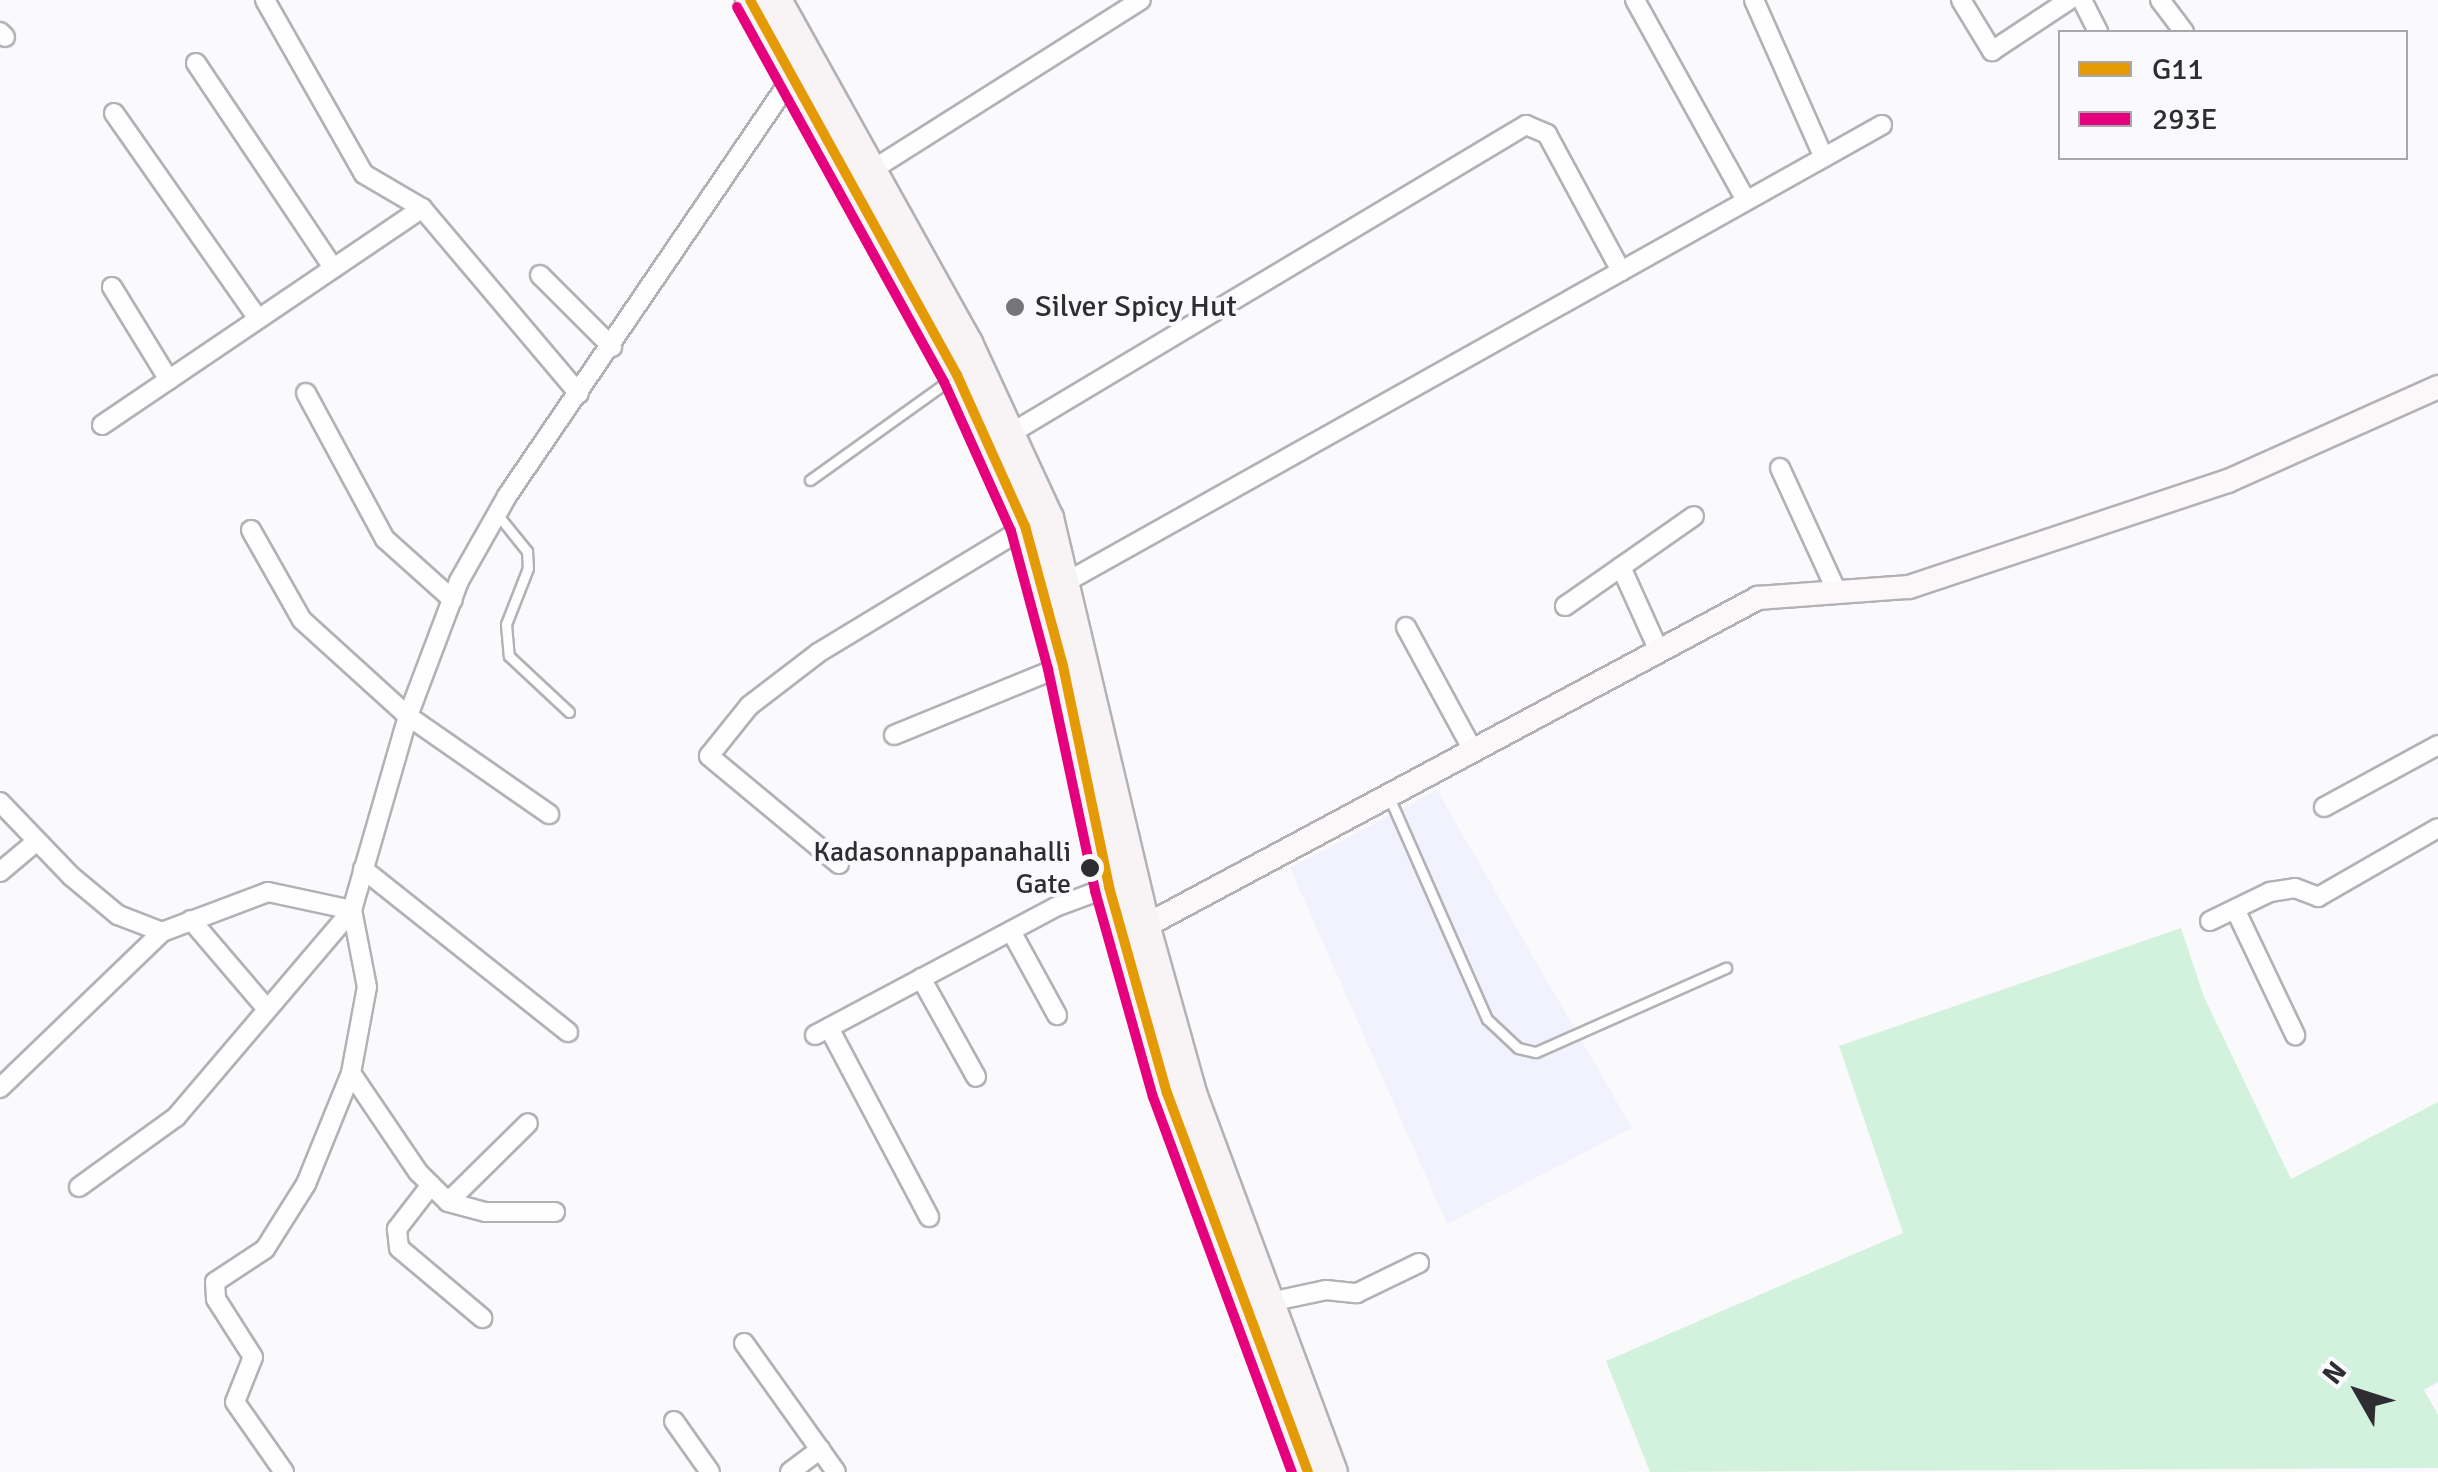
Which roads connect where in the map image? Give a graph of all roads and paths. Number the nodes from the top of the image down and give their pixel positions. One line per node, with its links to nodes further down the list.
1 (265, 0): 20 (street)
2 (750, 0): 14 (main road)
3 (777, 0): 14 (main road)
4 (1142, 0): 18 (street)
5 (1635, 0): 19 (street)
6 (1754, 0): 17 (street)
7 (1960, 0): 8 (street)
8 (2069, 0)
9 (2082, 0): 11 (street)
10 (2160, 0): 12 (street)
11 (2097, 30)
12 (2182, 30)
13 (196, 63): 21 (street)
14 (799, 67): 18 (main road); 26 (street); 27 (main road)
15 (114, 113): 25 (street)
16 (1882, 124): 17 (street)
17 (1824, 156): 19 (street)
18 (872, 170): 33 (main road)
19 (1746, 200): 22 (street)
20 (422, 208): 21 (street); 31 (street)
21 (333, 268): 25 (street)
22 (1620, 271): 33 (street); 41 (street)
23 (540, 275): 26 (street)
24 (112, 286): 28 (street)
25 (258, 319): 28 (street)
26 (612, 347): 31 (street)
27 (957, 375): 35 (lane); 38 (main road)
28 (169, 380): 32 (street)
29 (2438, 387): 42 (street)
30 (306, 393): 43 (street)
31 (579, 394): 36 (street)
32 (102, 425)
33 (1014, 432): 38 (main road)
34 (1780, 468): 42 (street)
35 (810, 480)
36 (497, 514): 43 (street); 48 (lane)
37 (1694, 516): 40 (street)
38 (1037, 522): 41 (main road); 47 (main road); 59 (street)
39 (251, 530): 49 (street)
40 (1622, 567): 44 (street); 46 (street)
41 (1068, 581): 69 (main road)
42 (1837, 592): 46 (street)
43 (452, 600): 49 (street)
44 (1565, 606)
45 (1406, 628): 52 (street)
46 (1659, 651): 52 (street)
47 (1063, 666): 50 (street); 62 (main road)
48 (569, 712)
49 (408, 716): 56 (street); 60 (street)
50 (894, 736)
51 (2438, 745): 55 (street)
52 (1474, 752): 53 (street)
53 (1390, 797): 69 (street); 70 (lane)
54 (0, 802): 58 (street)
55 (2324, 808)
56 (549, 814)
57 (2438, 828): 63 (street)
58 (37, 842): 61 (street); 68 (street)
59 (839, 864)
60 (362, 869): 64 (street); 74 (street)
61 (0, 872)
62 (1108, 887): 67 (street); 69 (main road)
63 (2235, 909): 66 (street); 75 (street)
64 (352, 910): 65 (street); 72 (street); 76 (street)
65 (191, 920): 68 (street); 72 (street)
66 (2210, 921)
67 (1011, 930): 71 (street); 73 (street)
68 (162, 932): 78 (street)
69 (1134, 932): 86 (main road); 95 (main road)
70 (1726, 968)
71 (921, 978): 77 (street); 84 (street)
72 (267, 1009): 81 (street)
73 (1057, 1015)
74 (568, 1032)
75 (2295, 1035)
76 (351, 1072): 80 (street); 91 (street)
77 (976, 1077)
78 (0, 1088)
79 (528, 1123): 82 (street)
80 (430, 1185): 82 (street); 87 (street)
81 (79, 1187)
82 (448, 1202): 83 (street)
83 (556, 1212)
84 (929, 1217)
85 (1420, 1263): 86 (street)
86 (1265, 1303): 96 (main road)
87 (482, 1318)
88 (744, 1343): 90 (street)
89 (674, 1420): 92 (street)
90 (820, 1449): 93 (street); 94 (street)
91 (284, 1472)
92 (710, 1472)
93 (790, 1472)
94 (836, 1472)
95 (1308, 1472)
96 (1332, 1472)

